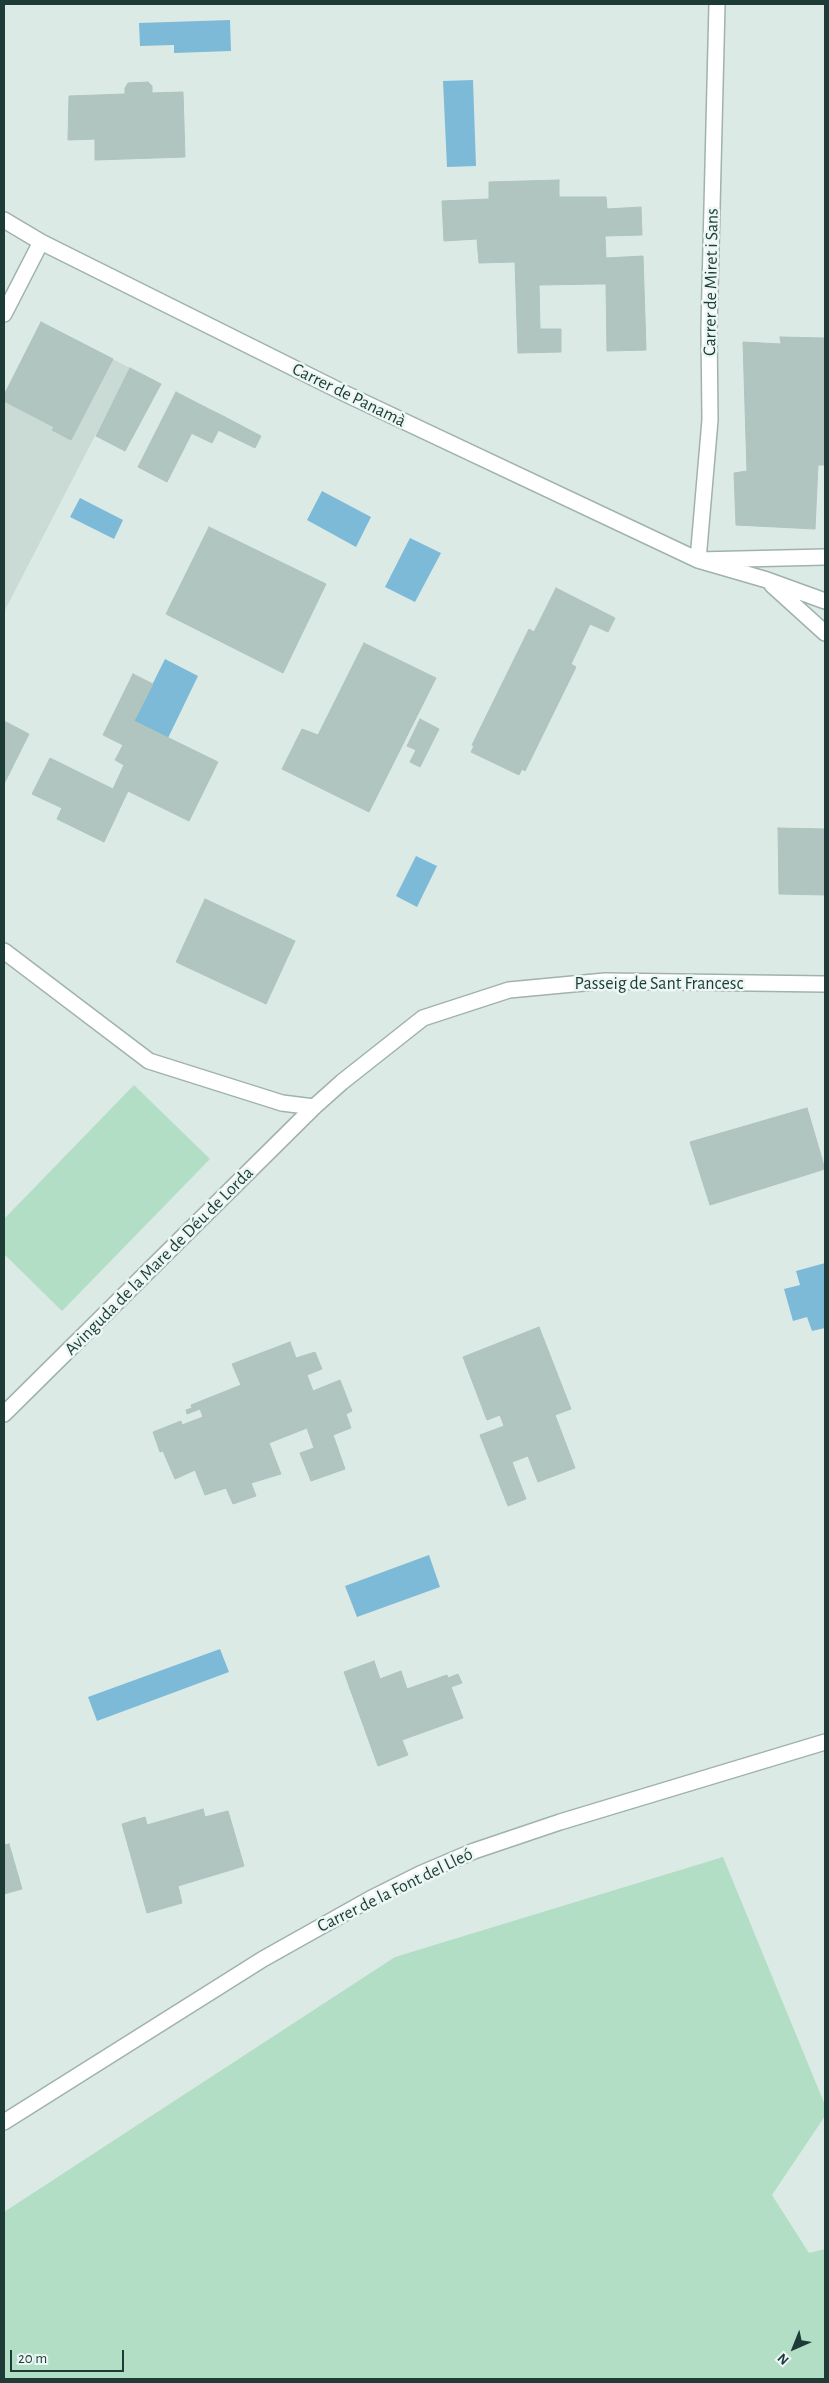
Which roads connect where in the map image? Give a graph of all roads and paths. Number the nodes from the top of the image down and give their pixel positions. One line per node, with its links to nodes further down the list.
1 (717, 4): 6 (street, Carrer de Miret i Sans)
2 (4, 220): 3 (street, Carrer de Panamà)
3 (41, 242): 4 (street); 6 (street, Carrer de Panamà)
4 (4, 314)
5 (825, 557): 6 (street, Carrer de Panamà)
6 (698, 560): 7 (street, Carrer de Panamà)
7 (767, 580): 8 (street, Carrer de Panamà); 9 (street, Carrer de Panamà)
8 (825, 601)
9 (825, 633)
10 (4, 952): 12 (street)
11 (825, 984): 12 (street, Passeig de Sant Francesc)
12 (314, 1108): 13 (street, Avinguda de la Mare de Déu de Lorda)
13 (4, 1414)
14 (825, 1742): 15 (street, Carrer de la Font del Lleó)
15 (4, 2122)

